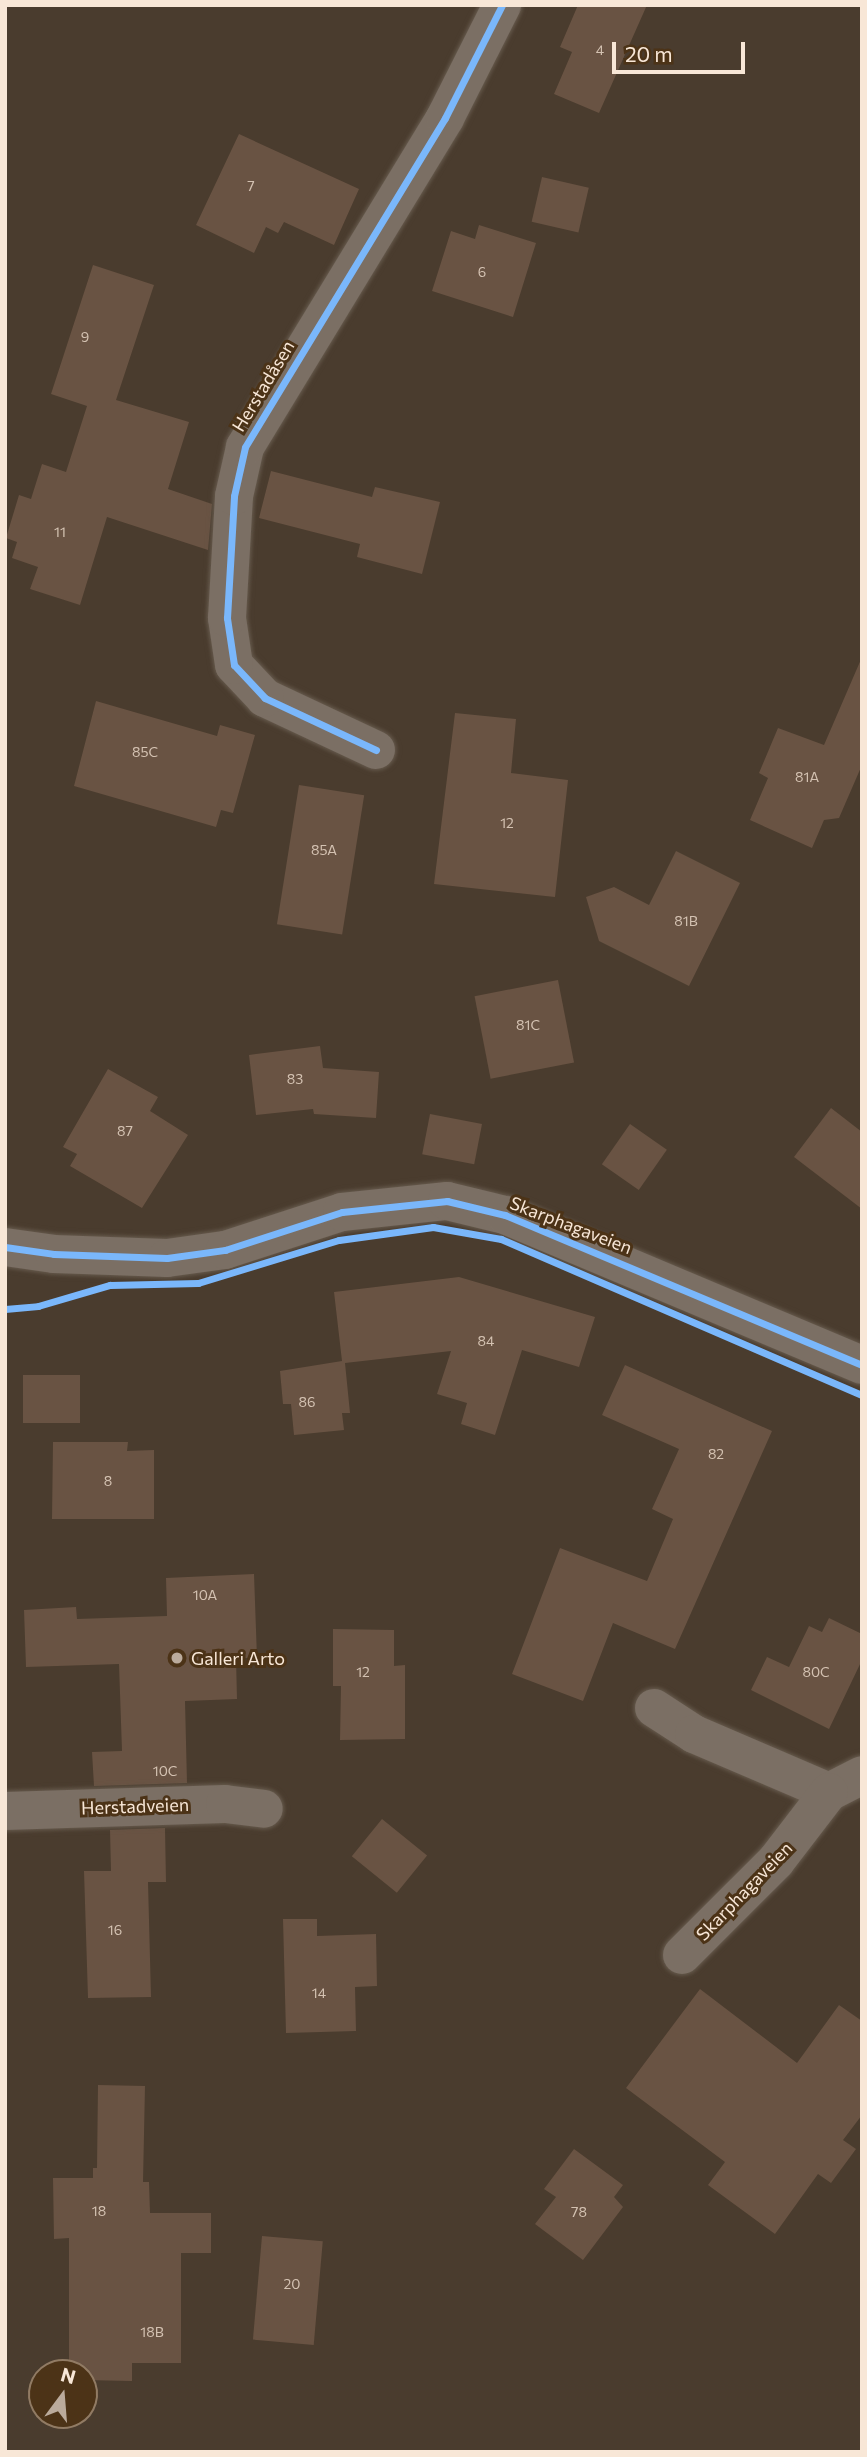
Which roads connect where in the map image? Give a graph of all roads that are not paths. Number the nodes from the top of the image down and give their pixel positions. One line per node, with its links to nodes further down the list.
1 (502, 5): 2 (street, Herstadåsen)
2 (376, 750)
3 (5, 1247): 4 (street, Skarphagaveien)
4 (862, 1365)
5 (654, 1708): 6 (street, Skarphagaveien)
6 (846, 1784): 9 (street, Skarphagaveien)
7 (264, 1809): 8 (street, Herstadveien)
8 (5, 1811)
9 (682, 1955)

